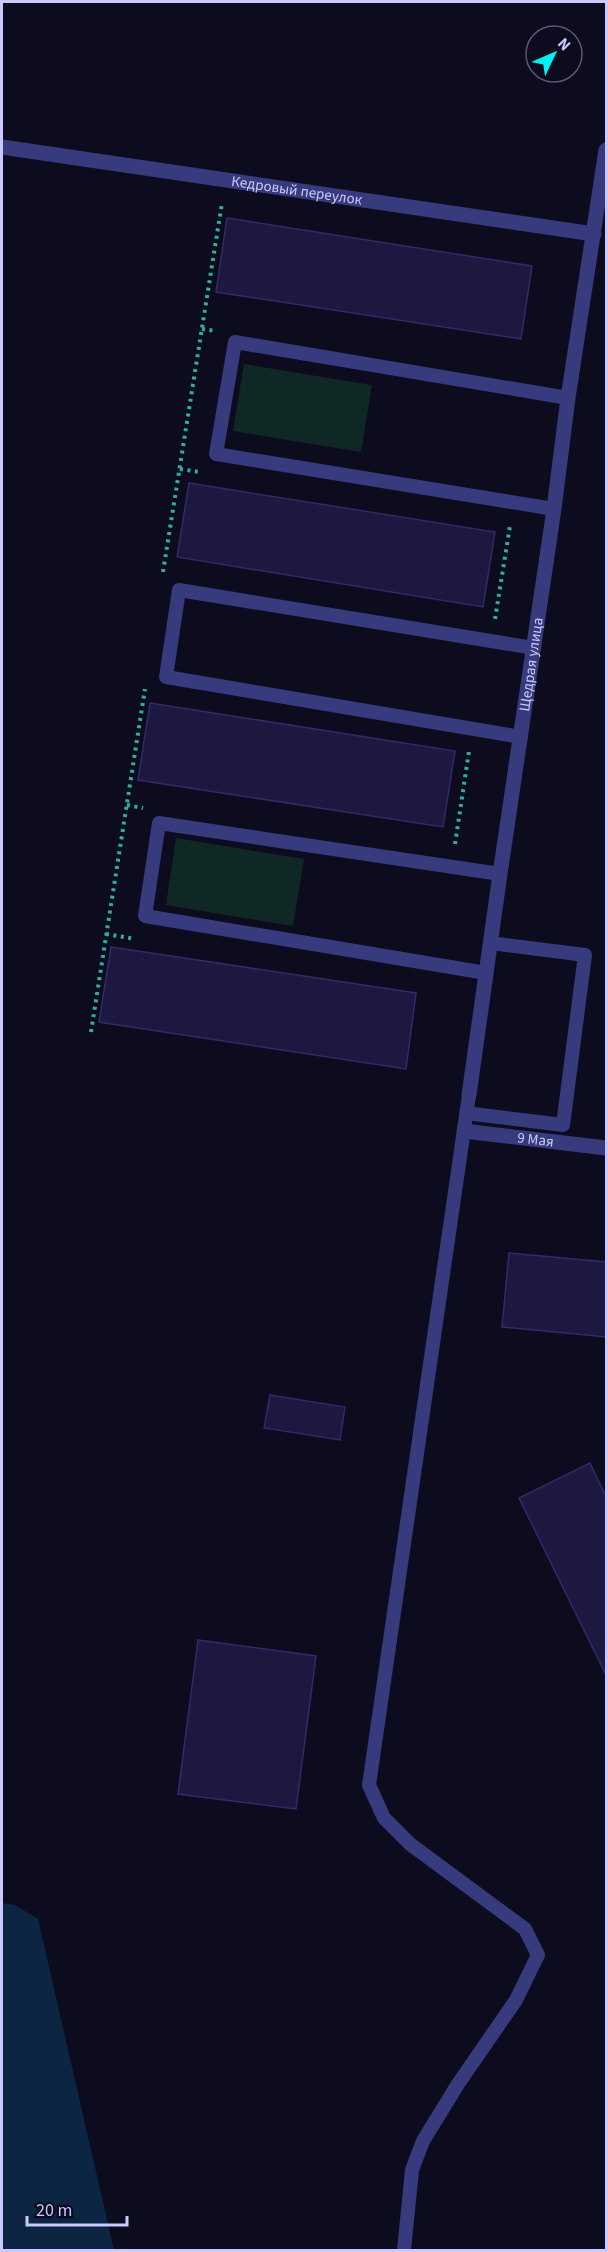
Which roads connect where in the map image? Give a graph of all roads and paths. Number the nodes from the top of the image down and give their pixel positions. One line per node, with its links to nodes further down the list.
1 (2, 147): 4 (street, Кедровый переулок)
2 (606, 150): 4 (street, Щедрая улица)
3 (222, 202): 6 (path)
4 (594, 234): 5 (street, Щедрая улица)
5 (568, 398): 8 (street, Щедрая улица); 8 (lane)
6 (180, 469): 7 (path); 10 (path)
7 (203, 472)
8 (554, 510): 12 (street, Щедрая улица)
9 (511, 519): 11 (path)
10 (162, 578)
11 (494, 624)
12 (534, 648): 16 (street, Щедрая улица); 16 (lane)
13 (146, 681): 14 (path)
14 (144, 692): 15 (path); 18 (path)
15 (156, 694)
16 (520, 738): 21 (street, Щедрая улица)
17 (470, 744): 20 (path)
18 (127, 806): 19 (path); 24 (path)
19 (148, 808)
20 (454, 849)
21 (500, 874): 22 (street, Щедрая улица); 23 (lane)
22 (490, 944): 23 (street, Щедрая улица); 26 (lane)
23 (486, 973): 25 (street, Щедрая улица)
24 (91, 1032)
25 (469, 1095): 26 (lane)
26 (466, 1113): 27 (lane)
27 (464, 1131): 28 (street, 9 Мая); 29 (lane)
28 (606, 1148)
29 (404, 2250)

